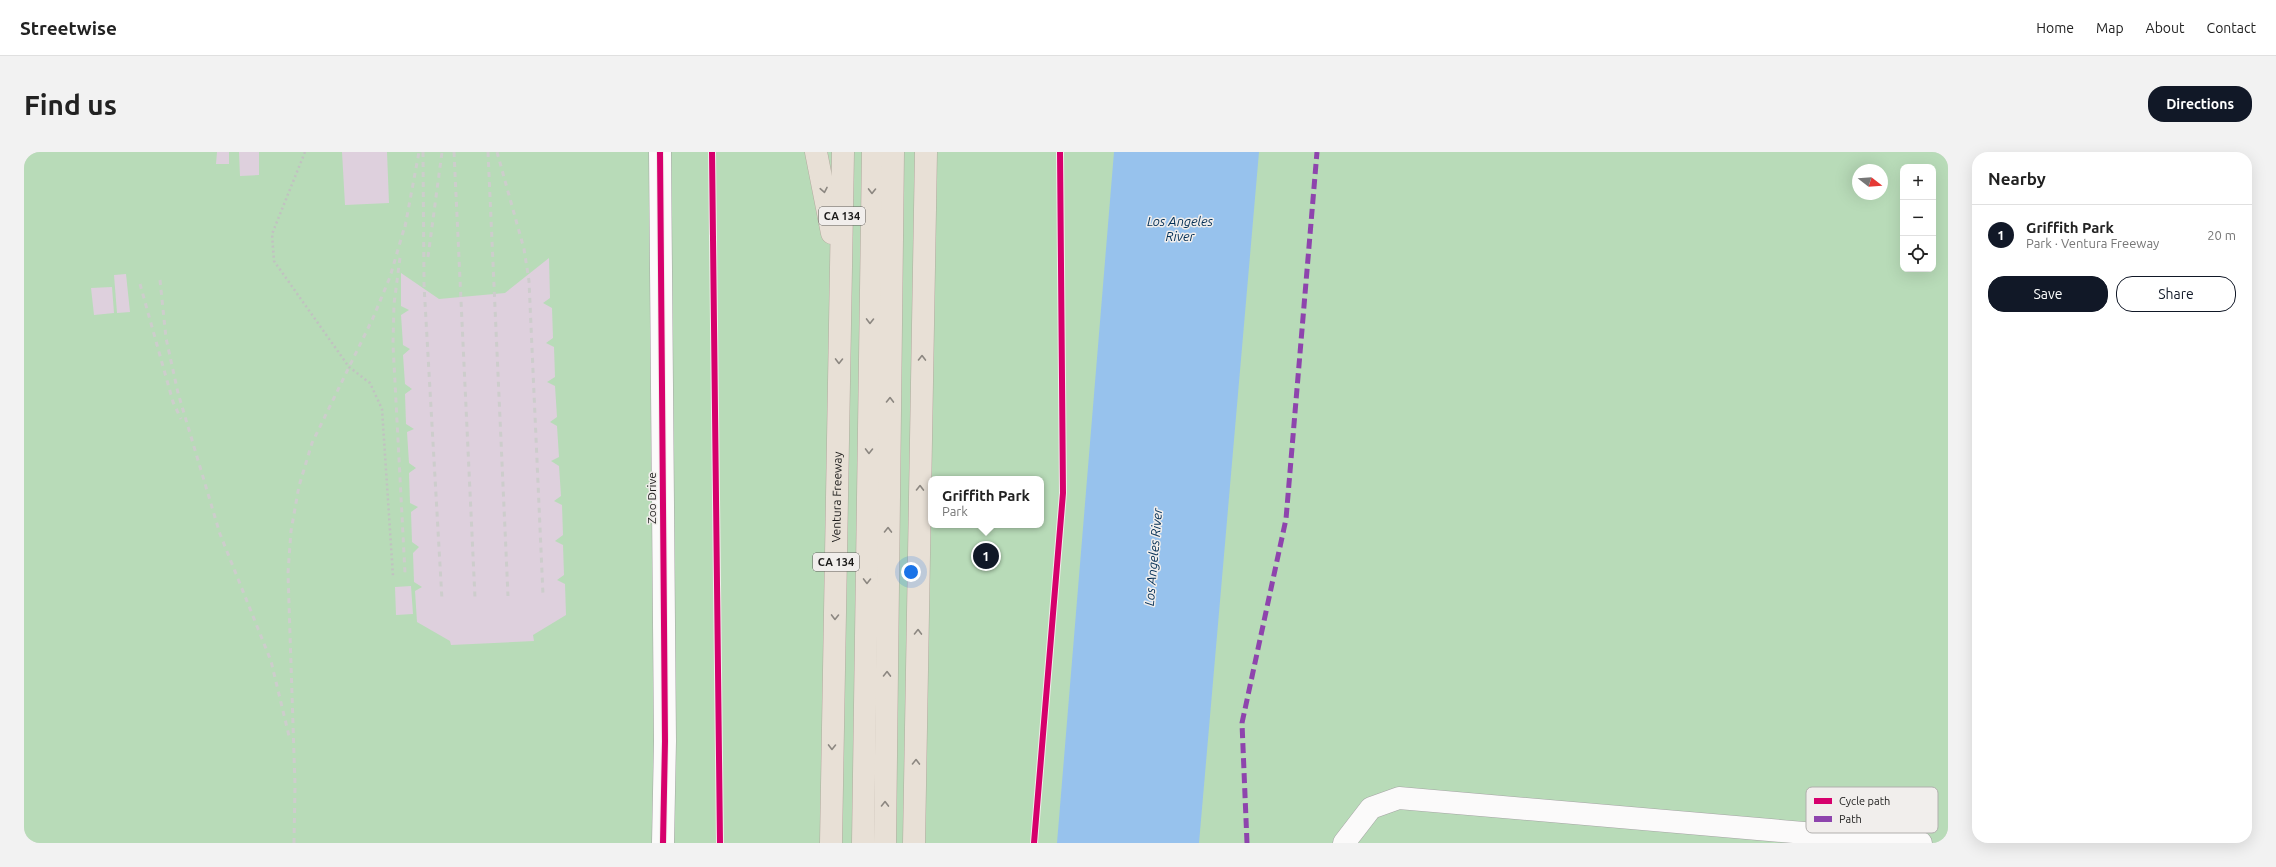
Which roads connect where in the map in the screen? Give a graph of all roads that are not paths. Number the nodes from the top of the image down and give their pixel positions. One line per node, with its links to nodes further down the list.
1 (660, 152): 10 (street, Zoo Drive)
2 (816, 152): 9 (highway, one-way to 9)
3 (843, 152): 9 (highway, Ventura Freeway / CA 134)
4 (873, 152): 12 (highway, one-way to 12)
5 (893, 152): 13 (highway, one-way to 5)
6 (926, 152): 8 (highway)
7 (936, 152): 8 (highway)
8 (925, 205): 14 (highway, one-way to 8)
9 (841, 280): 11 (highway, Ventura Freeway / CA 134, one-way to 11)
10 (663, 843)
11 (831, 843)
12 (864, 843)
13 (885, 843)
14 (914, 843)
15 (1344, 843): 16 (street)
16 (1921, 843)

